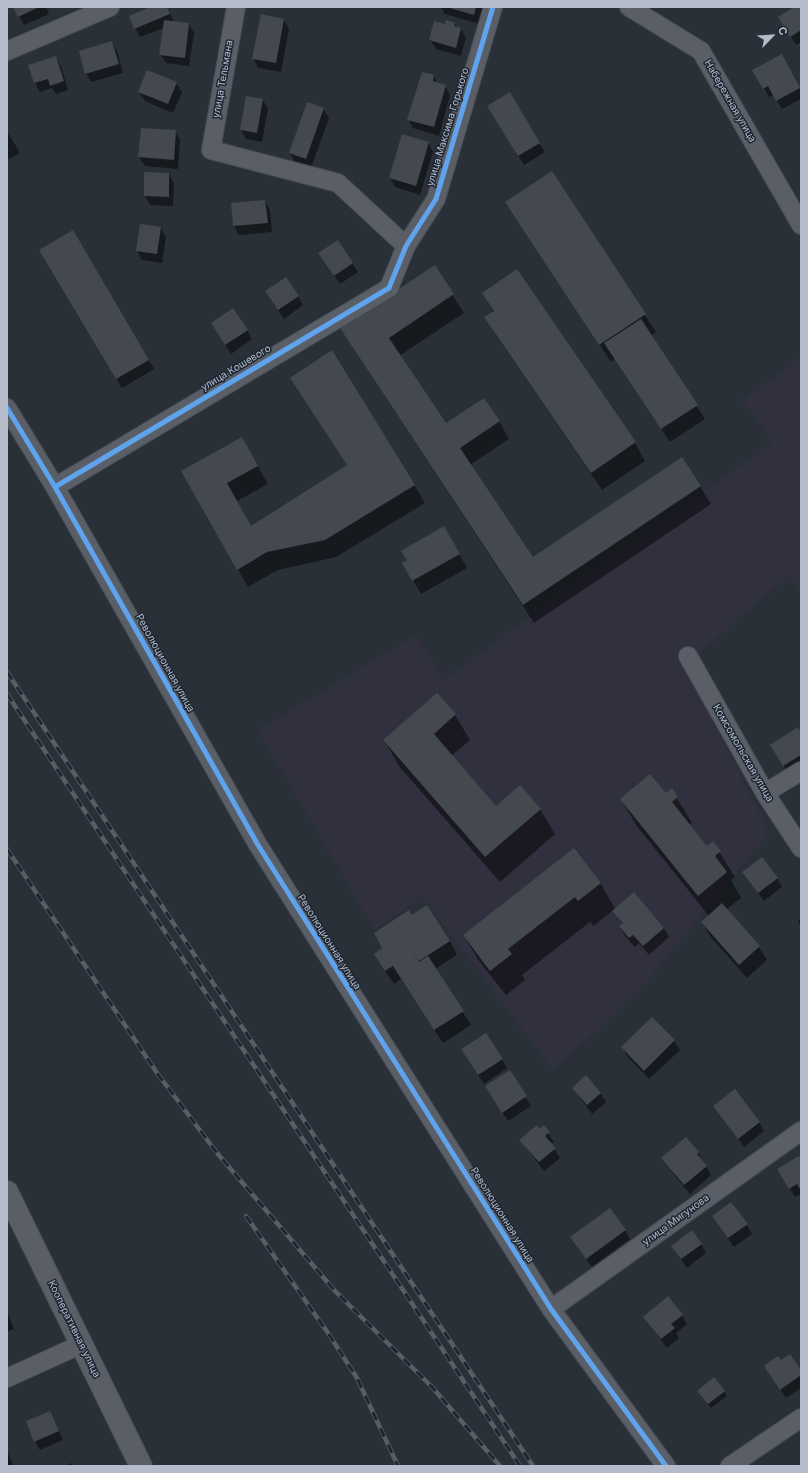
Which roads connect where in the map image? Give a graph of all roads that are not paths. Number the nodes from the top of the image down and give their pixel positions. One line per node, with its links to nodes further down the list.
1 (110, 7): 5 (street)
2 (236, 7): 7 (street, улица Тельмана)
3 (494, 7): 7 (street, улица Максима Горького)
4 (628, 7): 6 (street, Набережная улица)
5 (7, 51)
6 (801, 225)
7 (406, 246): 9 (street, улица Кошевого)
8 (7, 408): 9 (street, Революционная улица)
9 (55, 487): 16 (street, Революционная улица)
10 (688, 656): 12 (street, Комсомольская улица)
11 (801, 771): 12 (street)
12 (765, 793): 13 (street, Комсомольская улица)
13 (801, 848)
14 (801, 1131): 16 (street, улица Мигунова)
15 (7, 1192): 17 (street, Кооперативная улица)
16 (551, 1309): 21 (street, Революционная улица)
17 (82, 1344): 18 (street); 20 (street, Кооперативная улица)
18 (7, 1378)
19 (801, 1418): 22 (street)
20 (141, 1466)
21 (666, 1466)
22 (730, 1466)

